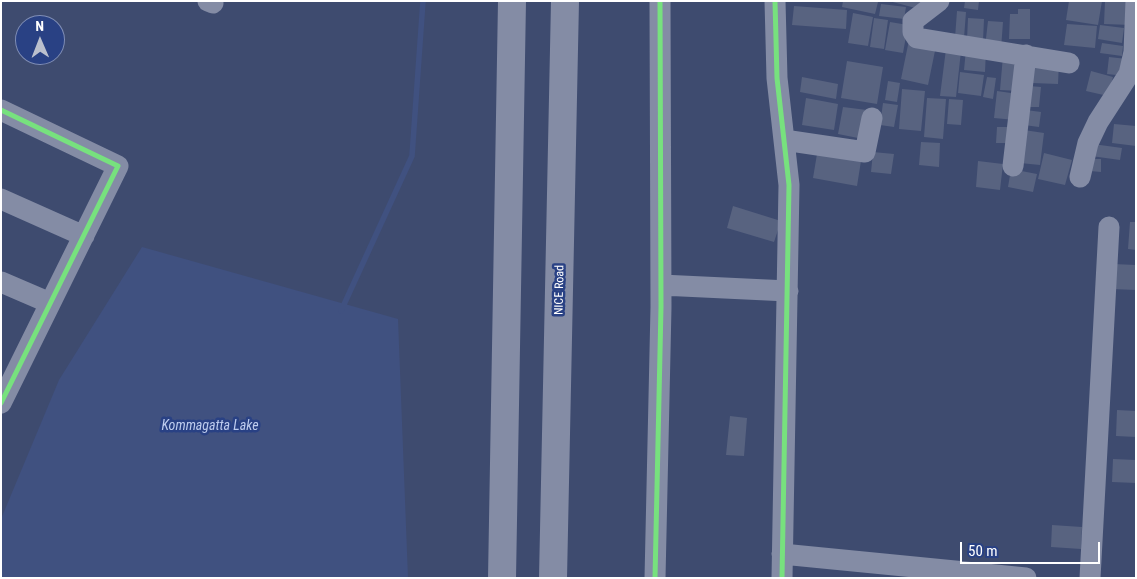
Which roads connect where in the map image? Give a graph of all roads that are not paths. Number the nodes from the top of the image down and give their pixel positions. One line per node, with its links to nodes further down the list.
1 (512, 1): 24 (highway)
2 (565, 1): 25 (highway, NICE Road)
3 (660, 1): 18 (street)
4 (775, 1): 11 (street)
5 (939, 1): 7 (street)
6 (1136, 1): 13 (street)
7 (1026, 55): 8 (street); 12 (street)
8 (1069, 63)
9 (1, 110): 16 (street)
10 (872, 118): 11 (street)
11 (784, 140): 19 (street)
12 (1013, 166)
13 (1080, 177)
14 (1, 200): 16 (street)
15 (1108, 227): 29 (street)
16 (84, 236): 20 (street)
17 (1, 282): 20 (street)
18 (661, 285): 19 (street); 26 (street)
19 (788, 291): 23 (street)
20 (50, 303): 21 (street)
21 (7, 376): 22 (street)
22 (1, 403)
23 (782, 554): 27 (street); 28 (street)
24 (502, 578)
25 (554, 578)
26 (655, 578)
27 (782, 578)
28 (1026, 578)
29 (1090, 578)

